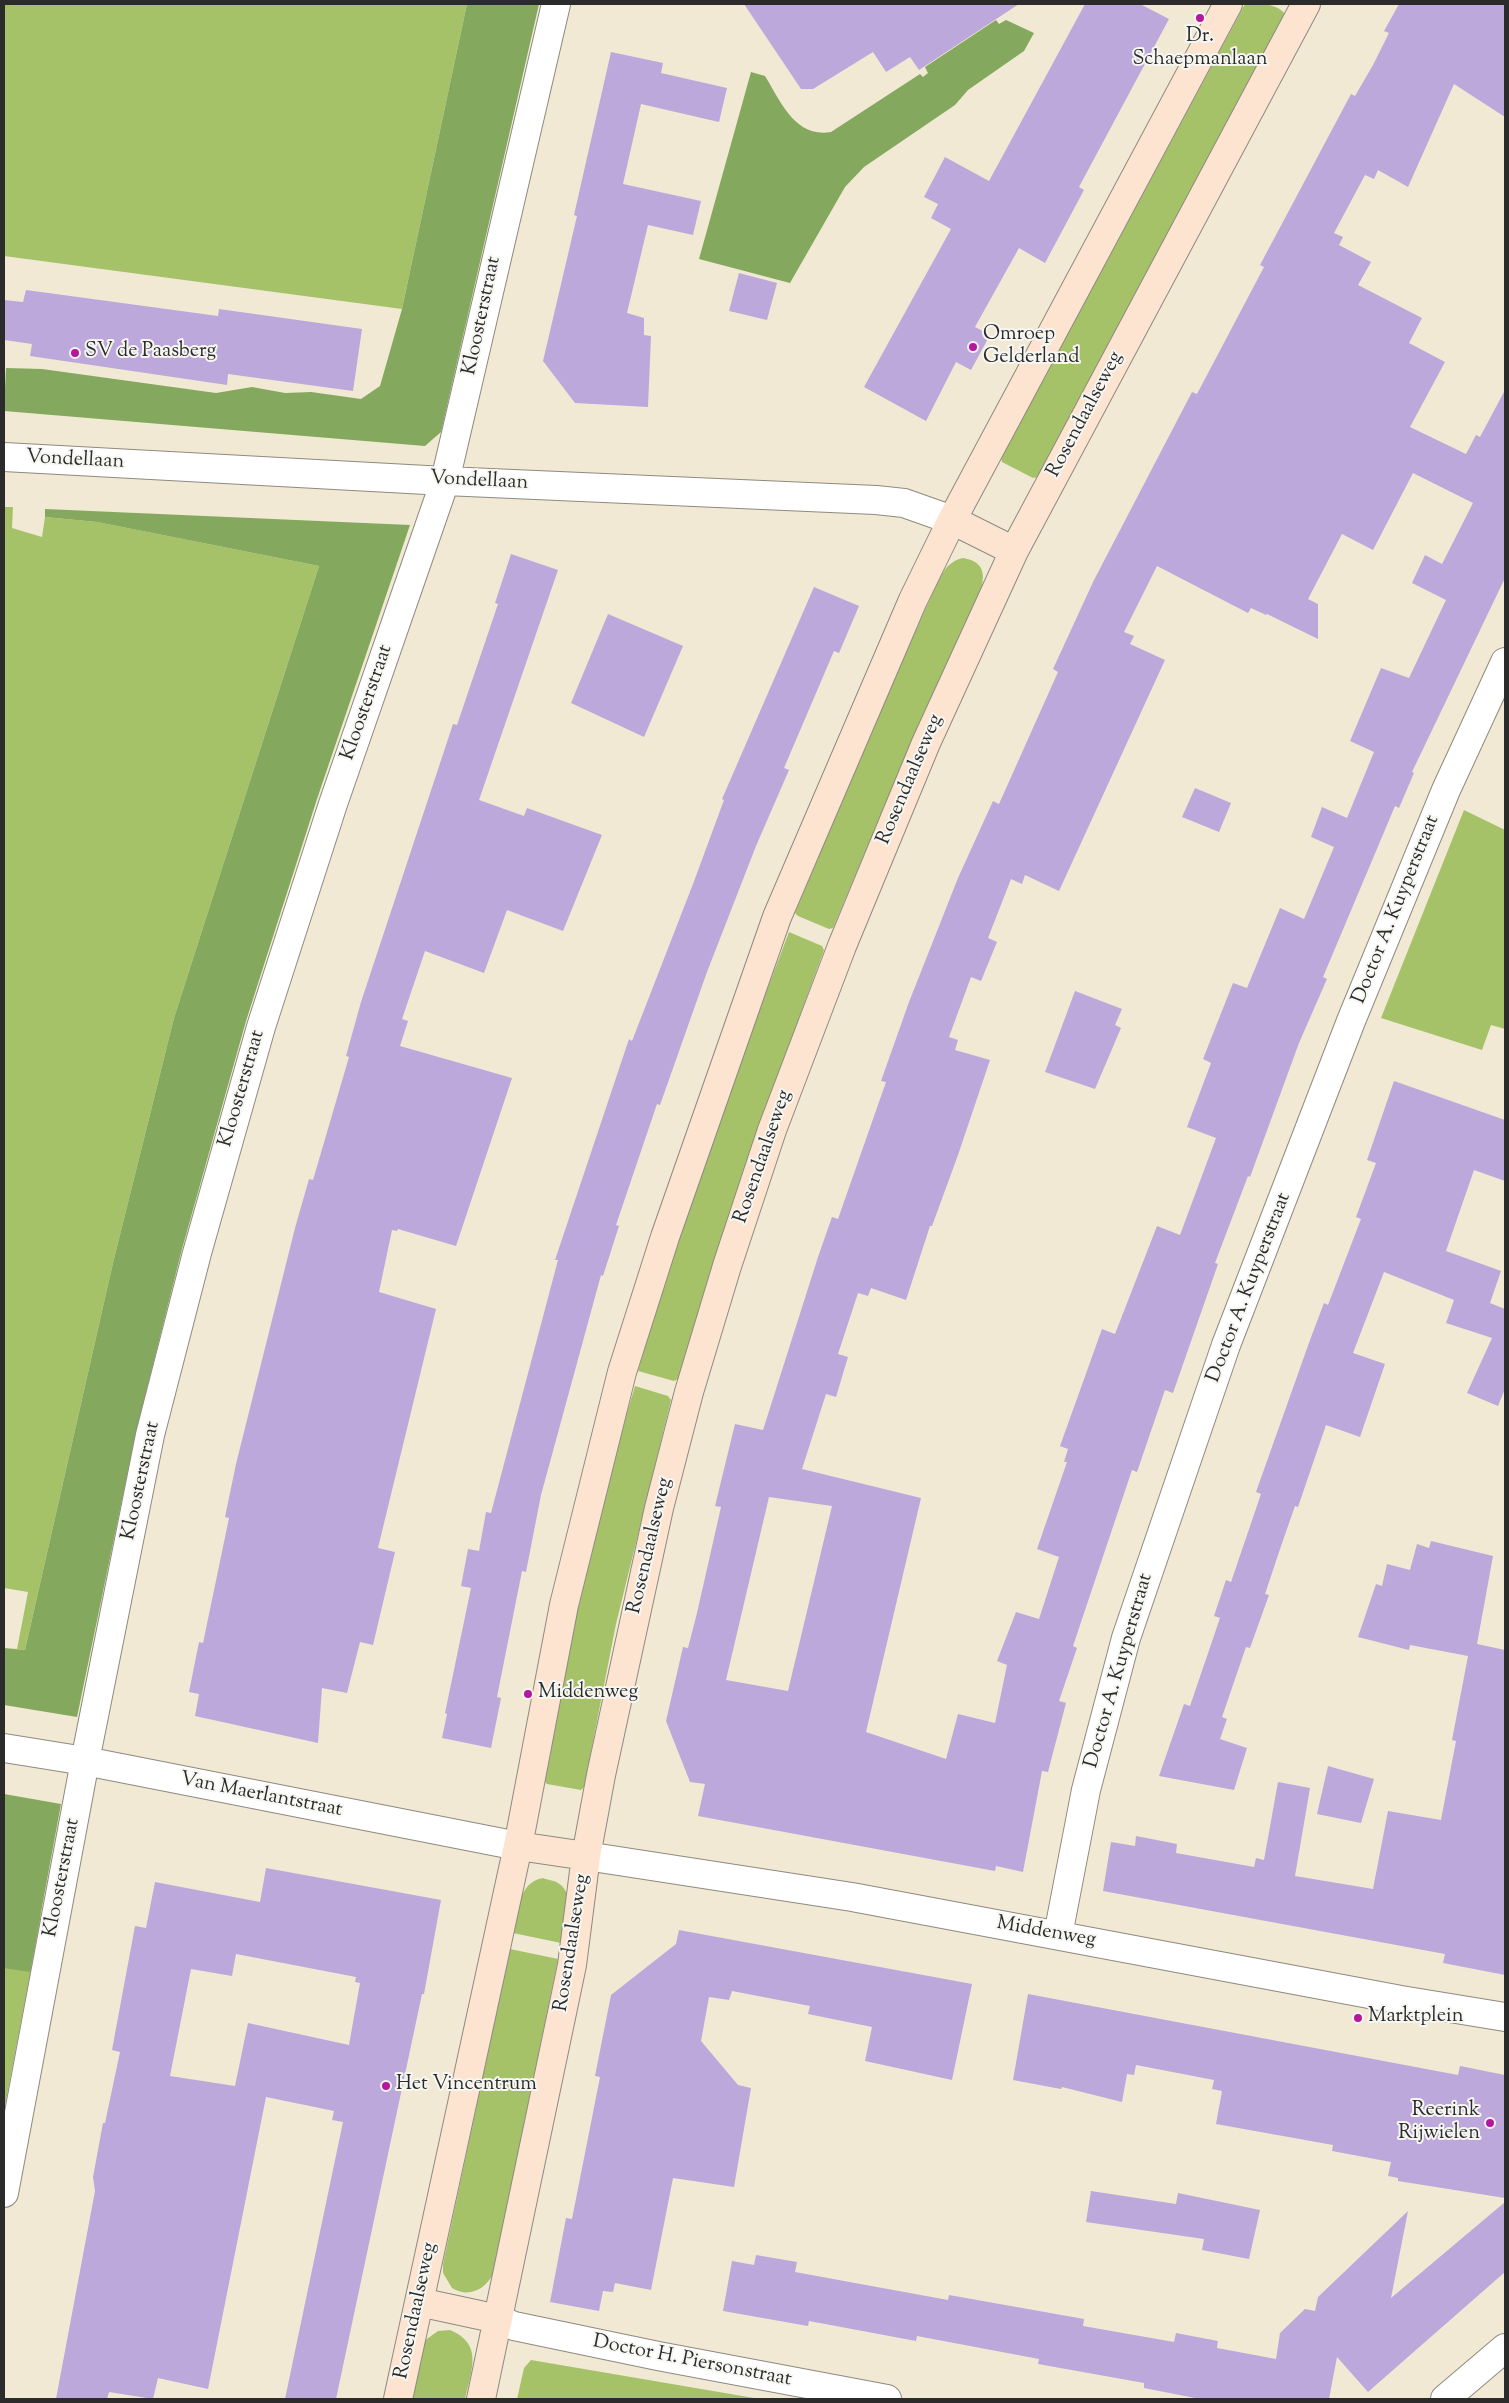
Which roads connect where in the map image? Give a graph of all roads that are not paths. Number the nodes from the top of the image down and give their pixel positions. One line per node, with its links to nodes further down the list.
1 (556, 4): 5 (street, Kloosterstraat)
2 (1228, 4): 6 (street, Rosendaalseweg)
3 (1306, 4): 7 (street, Rosendaalseweg)
4 (4, 457): 5 (street, Vondellaan)
5 (445, 481): 6 (street, Vondellaan); 10 (street, Kloosterstraat)
6 (952, 520): 7 (street); 11 (street, Rosendaalseweg)
7 (1014, 551): 12 (street, Rosendaalseweg)
8 (1505, 662): 13 (street, Doctor A. Kuyperstraat)
9 (4, 1748): 10 (street, Van Maerlantstraat)
10 (85, 1761): 11 (street, Van Maerlantstraat); 15 (street, Kloosterstraat)
11 (518, 1846): 12 (street); 16 (street, Rosendaalseweg)
12 (586, 1856): 13 (street, Middenweg); 17 (street, Rosendaalseweg)
13 (1058, 1934): 14 (street, Middenweg)
14 (1505, 2017)
15 (4, 2193)
16 (420, 2302): 17 (street); 19 (street, Rosendaalseweg)
17 (498, 2319): 20 (street, Rosendaalseweg); 21 (street, Doctor H. Piersonstraat)
18 (1505, 2348): 22 (street)
19 (398, 2399)
20 (481, 2399)
21 (887, 2399)
22 (1445, 2399)

